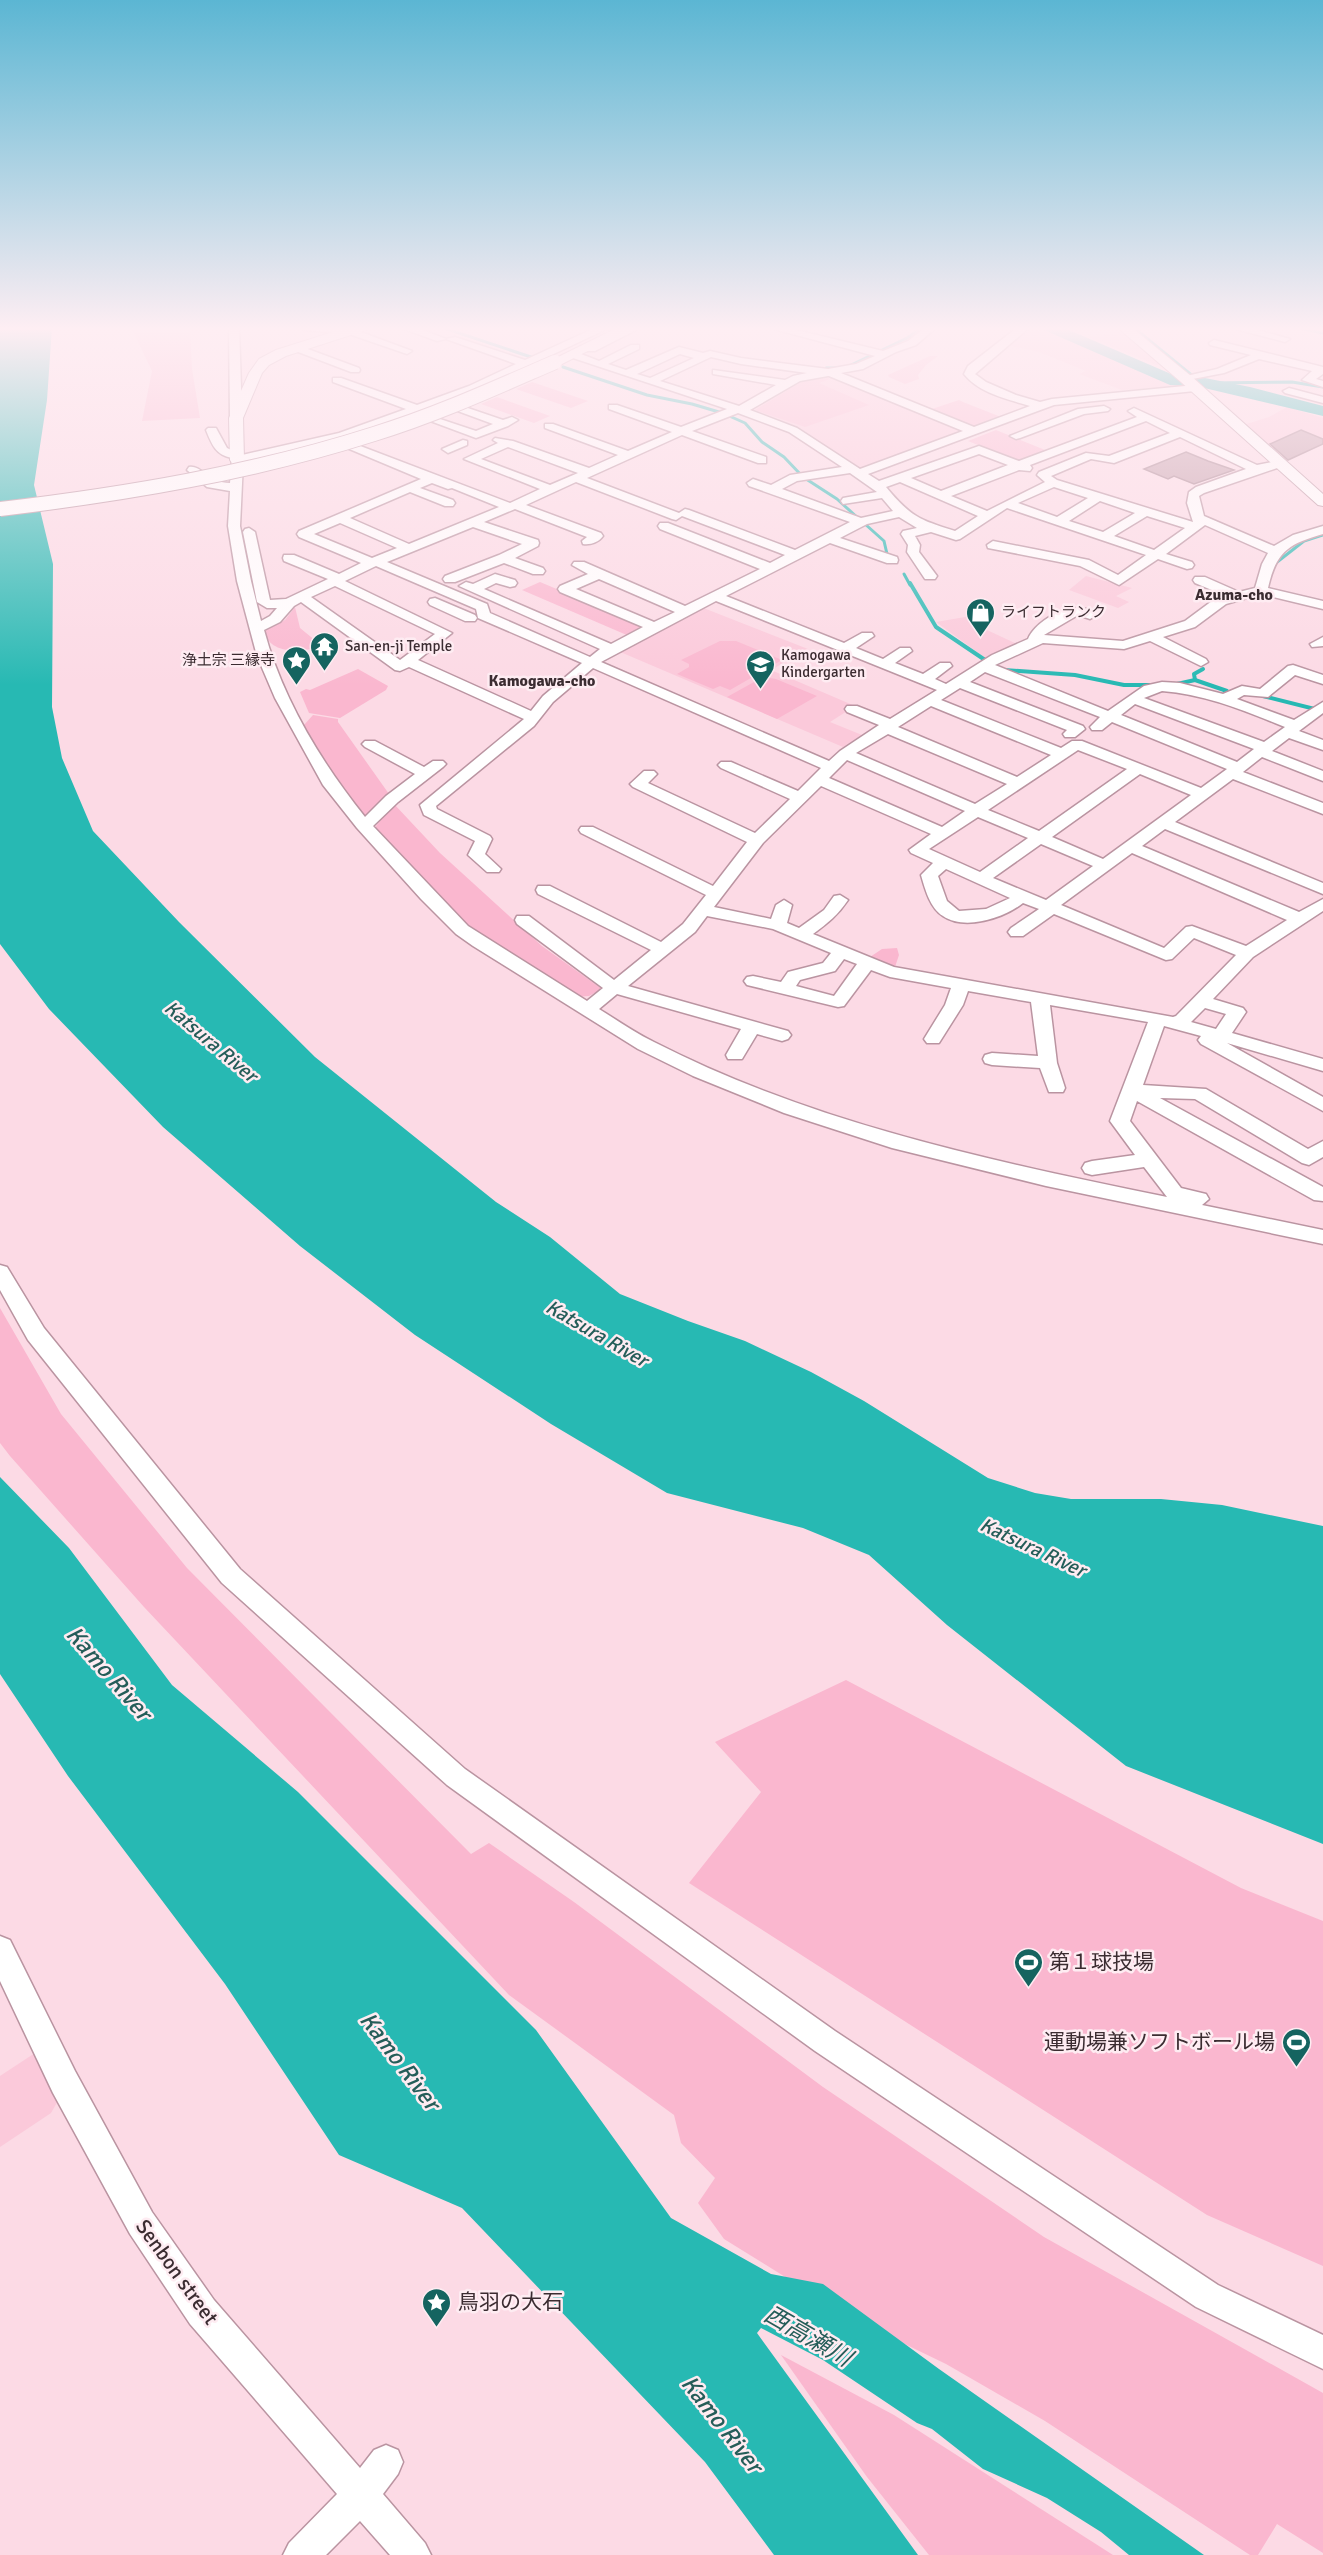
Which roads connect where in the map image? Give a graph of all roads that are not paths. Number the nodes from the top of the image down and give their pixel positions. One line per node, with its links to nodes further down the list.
1 (219, 446): 27 (street)
2 (235, 446): 27 (main road)
3 (302, 446): 23 (street)
4 (314, 446): 50 (main road, bridge)
5 (316, 446): 23 (street)
6 (330, 446): 53 (main road, bridge)
7 (351, 446): 35 (street); 98 (street)
8 (462, 446): 21 (street)
9 (496, 446): 42 (street)
10 (516, 446): 33 (street)
11 (604, 446): 24 (street)
12 (648, 446): 24 (street)
13 (728, 446): 25 (street)
14 (819, 446): 32 (street)
15 (929, 446): 32 (street)
16 (1043, 446): 22 (street)
17 (1069, 446): 22 (street)
18 (1146, 446): 26 (street)
19 (1208, 446): 30 (street)
20 (1261, 446): 28 (main road)
21 (448, 449)
22 (1056, 451): 26 (street); 29 (street)
23 (273, 452): 27 (street)
24 (628, 455): 33 (street)
25 (760, 457)
26 (1079, 460): 34 (street)
27 (235, 463): 40 (street)
28 (1279, 463): 30 (street); 48 (main road)
29 (1020, 465): 34 (street); 37 (street); 45 (street)
30 (1256, 469): 63 (street)
31 (193, 470): 40 (street)
32 (857, 471): 43 (street); 44 (street)
33 (588, 472): 36 (street)
34 (1043, 475): 39 (street)
35 (433, 478): 41 (street); 52 (street)
36 (576, 478): 42 (street); 76 (street)
37 (900, 478): 44 (street); 45 (street)
38 (753, 483): 43 (street)
39 (1053, 483): 46 (street); 51 (street)
40 (235, 487): 104 (street)
41 (410, 488): 49 (street); 58 (street)
42 (550, 489): 52 (street)
43 (771, 490): 61 (street)
44 (882, 490): 47 (street); 56 (street)
45 (939, 495): 57 (street)
46 (1098, 497): 54 (street); 62 (street)
47 (847, 501)
48 (1323, 502)
49 (449, 503)
50 (0, 504)
51 (1007, 504): 57 (street); 62 (street)
52 (512, 505): 55 (street); 71 (street)
53 (0, 509)
54 (1145, 512): 63 (street); 69 (street)
55 (493, 513): 59 (street); 60 (street)
56 (901, 513): 61 (street); 66 (street)
57 (988, 516): 66 (street)
58 (339, 518): 73 (street); 81 (street)
59 (512, 519)
60 (471, 522): 68 (street); 73 (street)
61 (861, 522): 70 (street)
62 (1058, 522): 69 (street)
63 (1197, 523): 74 (street); 77 (street)
64 (664, 526): 84 (street)
65 (533, 527): 68 (street)
66 (930, 528): 85 (street)
67 (1323, 530): 74 (street)
68 (516, 537): 79 (street)
69 (1104, 537): 77 (street)
70 (829, 538): 76 (street); 80 (street)
71 (588, 541)
72 (993, 545): 77 (street)
73 (408, 548): 75 (street)
74 (1275, 551): 94 (street)
75 (392, 555): 81 (street); 88 (street)
76 (796, 555): 84 (street)
77 (1154, 555): 83 (street)
78 (289, 558): 89 (street)
79 (504, 558): 86 (street); 88 (street)
80 (892, 560)
81 (370, 565): 89 (street); 91 (street); 112 (street)
82 (579, 565): 87 (street)
83 (1188, 565)
84 (770, 568): 95 (street)
85 (908, 569)
86 (538, 571)
87 (599, 574): 101 (street); 103 (street)
88 (450, 579): 93 (street)
89 (337, 580): 98 (street); 111 (street)
90 (1200, 580): 96 (street)
91 (393, 584)
92 (510, 584): 93 (street)
93 (473, 589): 109 (street)
94 (1261, 590): 96 (street); 99 (street)
95 (714, 596): 101 (street); 108 (street)
96 (1238, 596): 106 (street)
97 (426, 599): 102 (street)
98 (295, 600): 104 (street); 111 (street)
99 (1323, 605)
100 (1078, 610): 107 (street)
101 (685, 611): 103 (street)
102 (470, 618)
103 (654, 627): 109 (street)
104 (257, 628): 149 (street)
105 (867, 636): 108 (street)
106 (1152, 637): 107 (street); 113 (street)
107 (1035, 640): 115 (street)
108 (846, 648): 114 (street)
109 (611, 649): 112 (street)
110 (905, 651): 114 (street)
111 (408, 661): 126 (street)
112 (593, 662): 126 (street); 136 (street)
113 (1201, 662)
114 (884, 663): 117 (street)
115 (987, 664): 119 (street); 125 (street)
116 (945, 666): 117 (street)
117 (925, 680): 119 (street)
118 (1323, 680): 122 (street)
119 (953, 685): 120 (street); 125 (street)
120 (929, 700): 127 (street); 133 (street)
121 (1136, 700): 122 (street); 125 (street); 131 (street)
122 (1224, 700): 128 (street)
123 (852, 709): 127 (street)
124 (1320, 709): 128 (street)
125 (1110, 716): 138 (street)
126 (534, 718): 157 (street)
127 (887, 726): 132 (street); 143 (street)
128 (1292, 729): 130 (street); 131 (street)
129 (370, 744): 139 (street)
130 (1323, 745)
131 (1264, 750): 138 (street); 141 (street)
132 (845, 754): 136 (street); 147 (street)
133 (1062, 754): 137 (street); 143 (street)
134 (438, 764): 139 (street)
135 (726, 765): 145 (street)
136 (831, 766): 142 (street)
137 (1139, 768): 144 (street); 152 (street)
138 (1235, 770): 144 (street); 146 (street)
139 (424, 773): 149 (street)
140 (649, 774): 153 (street)
141 (1323, 776)
142 (819, 779): 145 (street); 151 (street)
143 (1018, 783): 147 (street)
144 (1203, 794): 148 (street)
145 (800, 798): 153 (street)
146 (1323, 809)
147 (976, 811): 151 (street); 152 (street)
148 (1164, 823): 154 (street); 159 (street)
149 (363, 825): 183 (street)
150 (615, 826): 161 (street)
151 (943, 833): 155 (street)
152 (1040, 837): 156 (street); 158 (street)
153 (757, 840): 161 (street)
154 (1131, 848): 156 (street); 168 (street)
155 (945, 862): 158 (street); 162 (street)
156 (1106, 866): 166 (street)
157 (493, 869)
158 (981, 879): 162 (street)
159 (1323, 889)
160 (544, 890): 173 (street)
161 (715, 893): 167 (street)
162 (1021, 897): 166 (street)
163 (840, 900): 172 (street)
164 (1323, 904): 168 (street)
165 (784, 905): 170 (street)
166 (1049, 906): 171 (street); 175 (street)
167 (704, 910): 170 (street); 173 (street)
168 (1300, 919): 175 (street)
169 (523, 920): 179 (street)
170 (778, 925): 172 (street)
171 (1017, 932)
172 (801, 934): 174 (street)
173 (662, 949): 179 (street)
174 (841, 952): 176 (street); 180 (street)
175 (1247, 953): 182 (street)
176 (867, 963): 178 (street); 180 (street)
177 (753, 981): 180 (street)
178 (961, 985): 181 (street); 188 (street)
179 (614, 988): 183 (street); 185 (street)
180 (785, 989)
181 (1040, 999): 184 (street); 191 (street)
182 (1202, 1001): 184 (street); 187 (street)
183 (587, 1010): 200 (street)
184 (1172, 1022): 187 (street); 194 (street); 195 (street)
185 (752, 1027): 186 (street); 189 (street)
186 (782, 1035)
187 (1221, 1035): 192 (street)
188 (933, 1039)
189 (735, 1055)
190 (992, 1059): 191 (street)
191 (1048, 1063): 193 (street)
192 (1323, 1065)
193 (1056, 1088)
194 (1132, 1090): 196 (street); 197 (street); 199 (street)
195 (1323, 1105)
196 (1323, 1148)
197 (1148, 1160): 198 (street); 200 (street)
198 (1092, 1168)
199 (1321, 1195)
200 (1321, 1229)
201 (0, 1272): 203 (street)
202 (0, 1950): 205 (street, Senbon street)
203 (1323, 2352)
204 (386, 2462): 205 (street)
205 (362, 2494): 206 (street); 207 (street, Senbon street)
206 (301, 2555)
207 (413, 2555)

